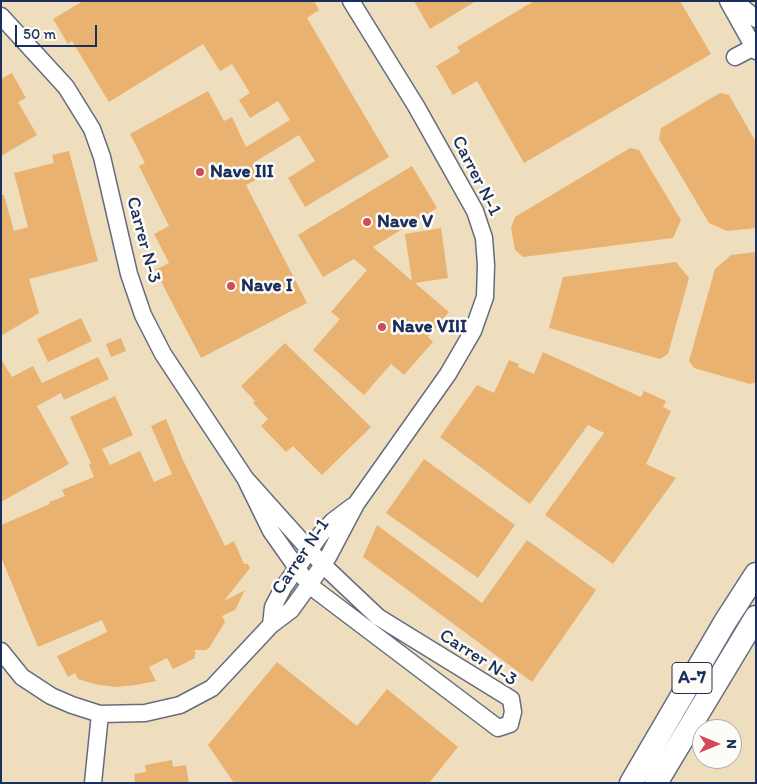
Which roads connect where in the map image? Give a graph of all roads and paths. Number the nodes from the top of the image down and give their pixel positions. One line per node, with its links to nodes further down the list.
1 (351, 1): 9 (street, Carrer N-1)
2 (728, 1): 6 (street)
3 (735, 1): 5 (street)
4 (1, 16): 8 (street, Carrer N-3)
5 (756, 19)
6 (755, 49): 7 (street)
7 (735, 57)
8 (245, 478): 10 (street, Carrer N-3); 12 (street, Carrer N-3)
9 (356, 504): 10 (street, Carrer N-1); 11 (street, Carrer N-1)
10 (310, 550): 11 (street, Carrer N-3); 12 (street, Carrer N-1)
11 (322, 565): 14 (street, Carrer N-1); 14 (street, Carrer N-3)
12 (297, 568): 14 (street, Carrer N-3); 16 (street, Carrer N-1)
13 (756, 574): 20 (highway, A-7)
14 (309, 585): 16 (street, Carrer N-1)
15 (756, 617): 21 (highway, A-7)
16 (272, 625): 18 (street)
17 (1, 651): 18 (street)
18 (100, 714): 19 (street)
19 (93, 783)
20 (631, 783)
21 (656, 783)

